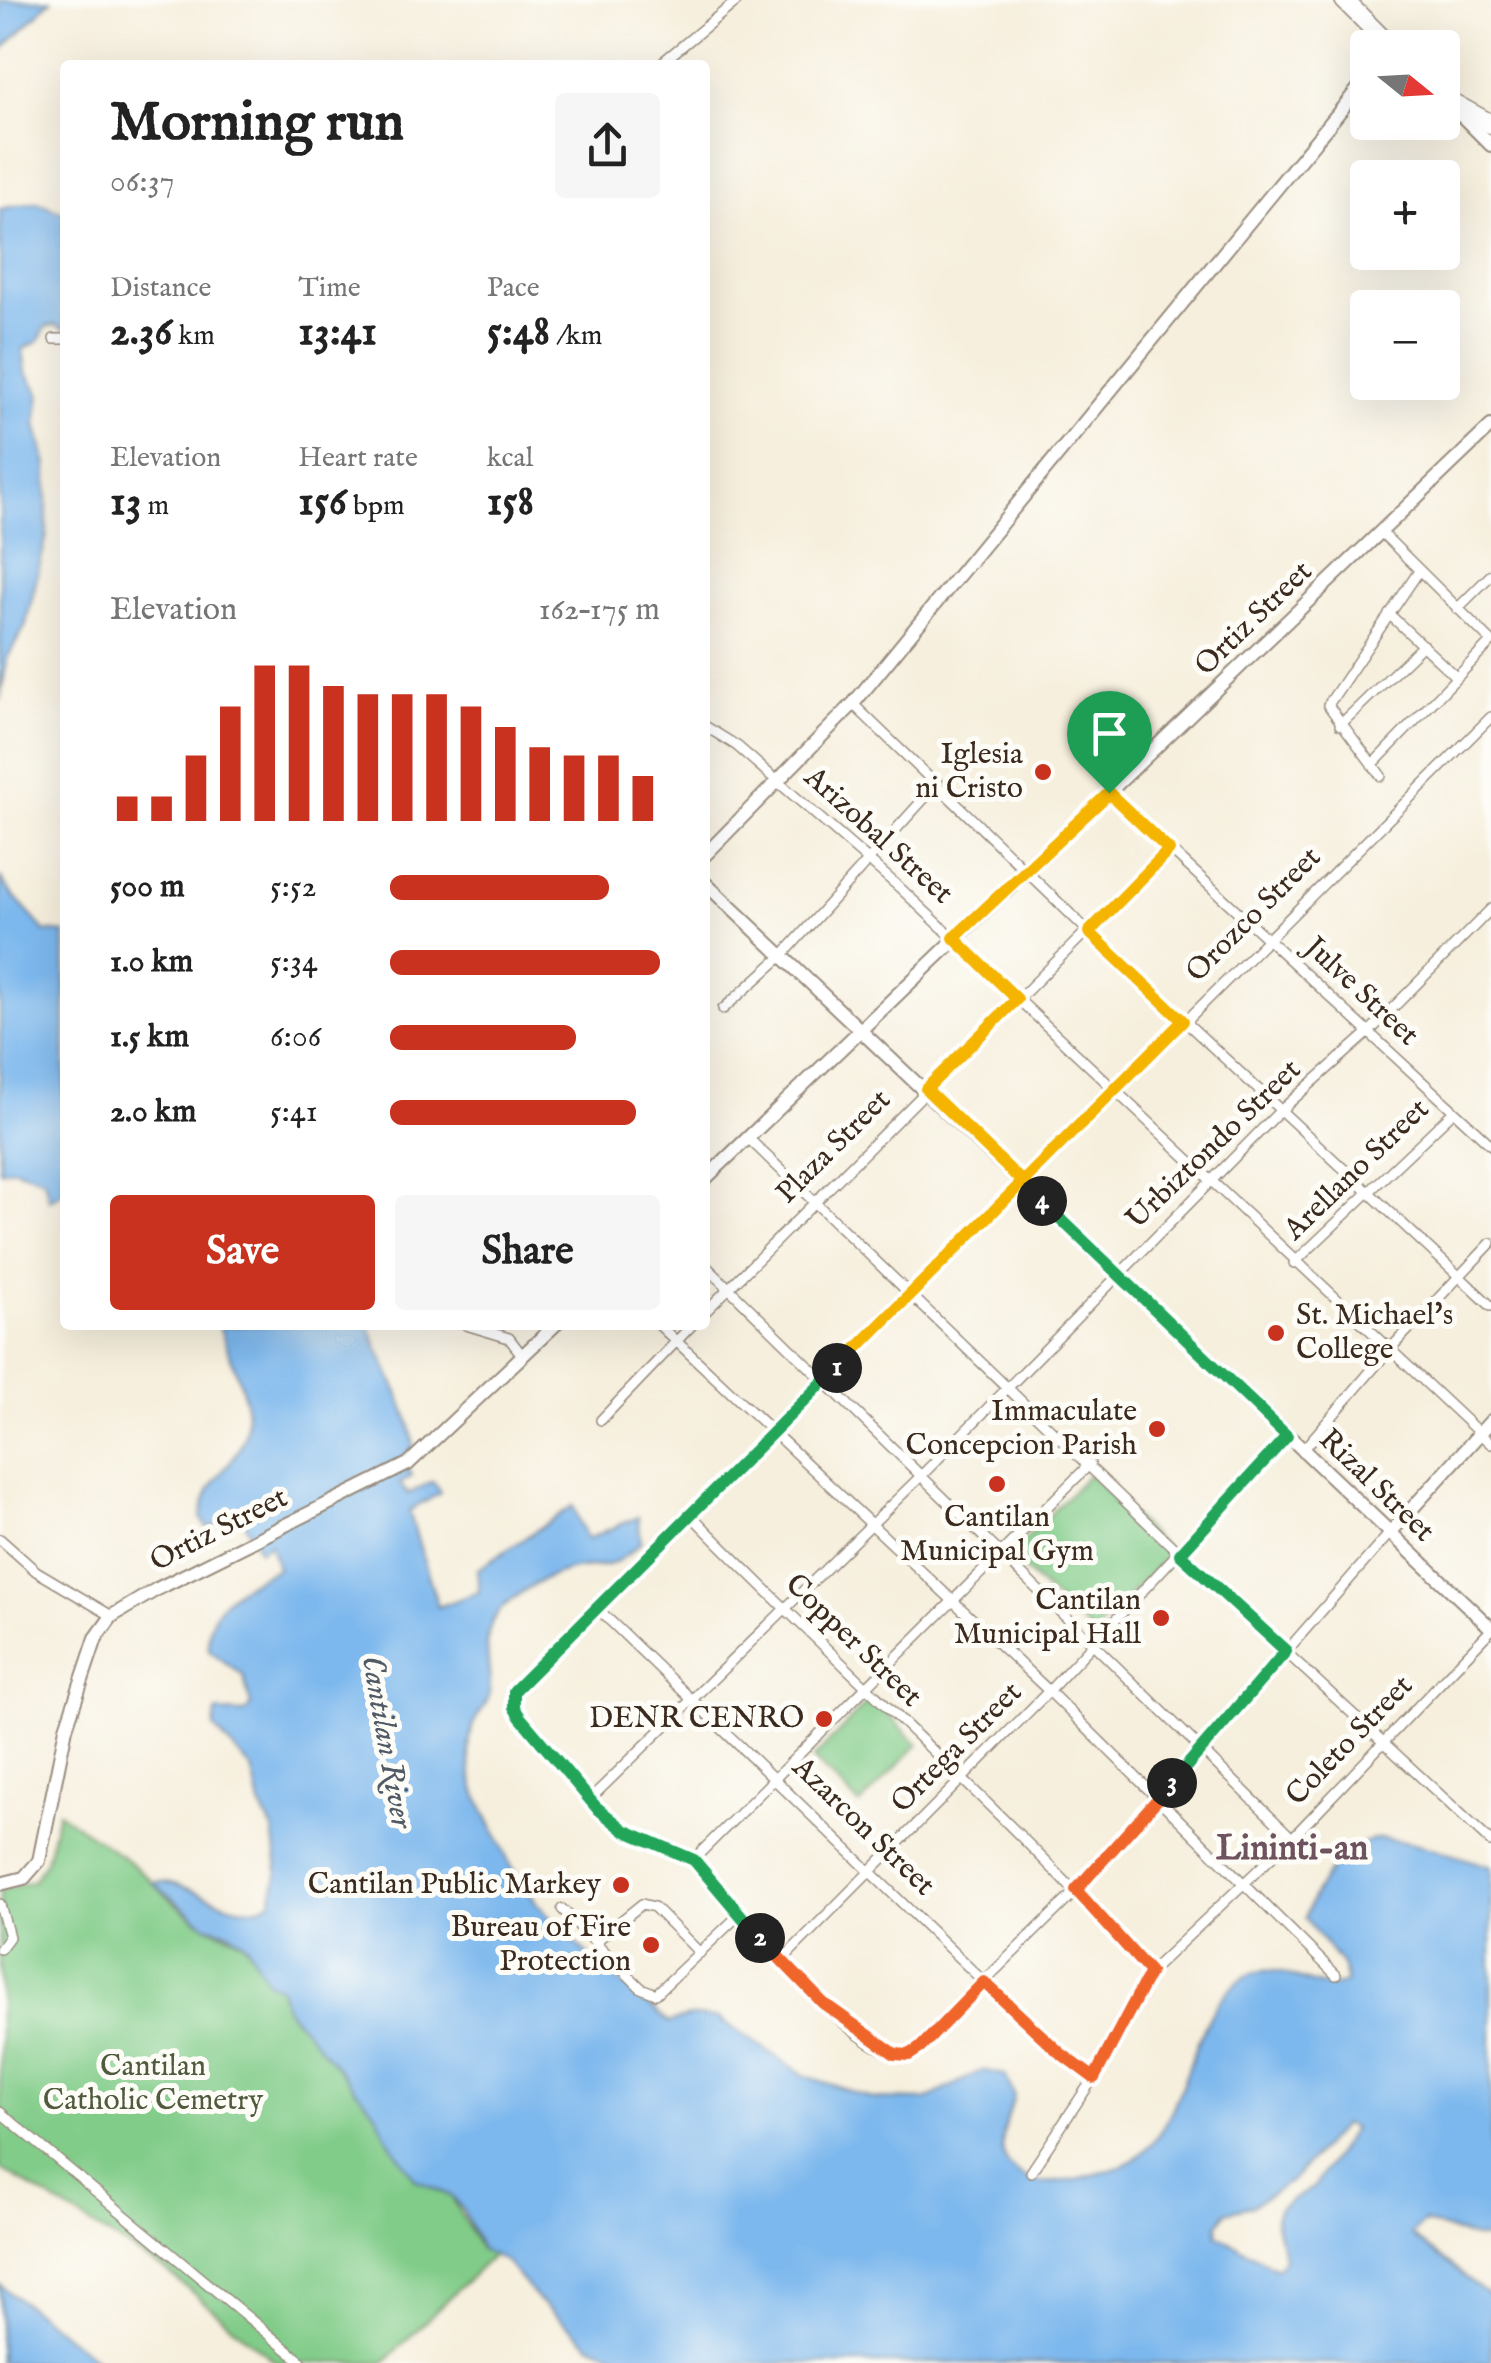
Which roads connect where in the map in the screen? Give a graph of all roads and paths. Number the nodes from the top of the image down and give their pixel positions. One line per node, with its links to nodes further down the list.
1 (738, 0): 4 (street)
2 (1344, 0): 3 (highway)
3 (1375, 30)
4 (665, 60)
5 (1350, 99): 19 (street)
6 (1460, 108): 8 (highway)
7 (1460, 114): 9 (street)
8 (1491, 124)
9 (1491, 146)
10 (1491, 426): 11 (street, Ortiz Street)
11 (1380, 532): 12 (street); 27 (street, Ortiz Street)
12 (1419, 571): 14 (street); 15 (street)
13 (1491, 575): 14 (street)
14 (1457, 609): 16 (street)
15 (1389, 614): 17 (street); 21 (street)
16 (1491, 642): 18 (street)
17 (1423, 645): 18 (street); 21 (street)
18 (1456, 677): 23 (street)
19 (853, 704): 25 (street); 26 (street)
20 (1491, 717): 36 (street, Orozco Street)
21 (1340, 725): 23 (street)
22 (710, 729): 25 (street, Arizobal Street)
23 (1372, 764): 24 (street)
24 (1381, 776)
25 (780, 782): 29 (street); 30 (street, Arizobal Street)
26 (938, 783): 30 (street); 31 (street)
27 (1109, 793): 28 (street, Julve Street); 31 (street, Ortiz Street)
28 (1169, 850): 34 (street, Plaza Street); 36 (street, Julve Street)
29 (710, 851)
30 (866, 858): 35 (street, Arizobal Street); 37 (street)
31 (1027, 870): 34 (street); 35 (street, Ortiz Street)
32 (710, 888): 37 (street, Rizal Street)
33 (1491, 909): 42 (street, Urbiztondo Street)
34 (1089, 932): 38 (street, Plaza Street); 40 (street)
35 (954, 938): 38 (street, Arizobal Street); 41 (street, Ortiz Street)
36 (1267, 938): 40 (street, Orozco Street); 42 (street, Julve Street)
37 (782, 958): 39 (street); 41 (street, Rizal Street)
38 (1017, 999): 43 (street, Plaza Street); 44 (street, Arizobal Street)
39 (723, 1009)
40 (1183, 1021): 44 (street, Orozco Street); 45 (street)
41 (861, 1029): 43 (street, Rizal Street); 47 (street, Ortiz Street)
42 (1367, 1034): 45 (street, Urbiztondo Street); 46 (street, Julve Street)
43 (926, 1089): 51 (street, Rizal Street); 53 (street, Plaza Street)
44 (1116, 1089): 50 (street, Arizobal Street); 51 (street, Orozco Street)
45 (1280, 1111): 50 (street, Urbiztondo Street); 52 (street)
46 (1454, 1112): 48 (street, Julve Street); 52 (street, Arellano Street)
47 (748, 1138): 49 (street, Ortiz Street); 53 (street)
48 (1491, 1145)
49 (710, 1175)
50 (1212, 1181): 55 (street, Arizobal Street); 57 (street, Urbiztondo Street)
51 (1023, 1183): 57 (street, Rizal Street); 60 (street, Orozco Street)
52 (1368, 1194): 55 (street, Arellano Street); 58 (street)
53 (815, 1202): 59 (street, Plaza Street); 60 (street)
54 (1491, 1242): 58 (street)
55 (1294, 1264): 68 (street, Arizobal Street)
56 (710, 1270): 59 (street)
57 (1117, 1276): 71 (street, Urbiztondo Street); 76 (street, Rizal Street)
58 (1459, 1276): 61 (street); 68 (street)
59 (728, 1288): 62 (street, Plaza Street); 70 (street)
60 (912, 1292): 70 (street, Orozco Street); 71 (street)
61 (1491, 1306)
62 (710, 1307)
63 (483, 1330): 69 (street)
64 (550, 1330): 69 (street, Ortiz Street)
65 (665, 1330): 67 (street)
66 (687, 1330): 67 (street)
67 (676, 1341): 72 (street); 74 (street)
68 (1389, 1350): 75 (street, Arizobal Street); 78 (street)
69 (522, 1355): 90 (street, Ortiz Street)
70 (824, 1382): 74 (street, Orozco Street); 80 (street)
71 (1010, 1386): 79 (street); 80 (street, Urbiztondo Street)
72 (601, 1420)
73 (1491, 1422): 75 (street)
74 (775, 1432): 81 (street, Orozco Street); 82 (street)
75 (1480, 1434): 77 (street, Arizobal Street); 83 (street)
76 (1287, 1436): 78 (street, Rizal Street); 85 (street, Ortega Street)
77 (1491, 1444)
78 (1303, 1450): 83 (street, Rizal Street)
79 (1090, 1464): 85 (street); 86 (street)
80 (921, 1476): 82 (street, Urbiztondo Street); 86 (street)
81 (692, 1516): 88 (street, Orozco Street); 89 (street, Copper Street)
82 (869, 1524): 87 (street); 89 (street, Urbiztondo Street)
83 (1389, 1534): 91 (street, Rizal Street); 93 (street)
84 (0, 1539): 90 (street)
85 (1180, 1554): 92 (street, Ortega Street); 93 (street)
86 (998, 1556): 87 (street); 92 (street)
87 (954, 1601): 94 (street); 95 (street)
88 (599, 1610): 96 (street, Azarcon Street); 102 (street, Orozco Street)
89 (785, 1612): 94 (street, Copper Street); 96 (street, Urbiztondo Street)
90 (112, 1616): 108 (street)
91 (1491, 1629): 97 (street, Coleto Street)
92 (1093, 1646): 95 (street, Ortega Street); 98 (street)
93 (1286, 1651): 97 (street); 98 (street)
94 (864, 1688): 99 (street); 100 (street, Copper Street)
95 (1049, 1691): 100 (street, Ortega Street); 101 (street)
96 (692, 1701): 99 (street, Azarcon Street); 102 (street, Urbiztondo Street)
97 (1382, 1744): 103 (street, Coleto Street); 104 (street)
98 (1200, 1752): 101 (street); 103 (street)
99 (776, 1778): 105 (street); 106 (street, Azarcon Street)
100 (961, 1779): 106 (street, Ortega Street); 109 (street, Copper Street)
101 (1159, 1798): 107 (street); 109 (street)
102 (590, 1799): 105 (street)
103 (1292, 1838): 107 (street, Coleto Street)
104 (1491, 1842)
105 (694, 1860): 112 (street)
106 (872, 1869): 116 (street, Ortega Street); 119 (street, Azarcon Street)
107 (1244, 1882): 117 (street, Coleto Street); 118 (street)
108 (0, 1884)
109 (1076, 1890): 117 (street, Copper Street); 119 (street)
110 (0, 1904): 114 (street)
111 (562, 1909): 113 (street)
112 (740, 1914): 115 (street); 116 (street)
113 (595, 1942): 115 (street); 115 (street)
114 (0, 1948)
115 (700, 1954)
116 (781, 1960): 119 (street)
117 (1150, 1972): 120 (street, Coleto Street)
118 (1336, 1976)
119 (984, 1982): 120 (street, Azarcon Street)
120 (1094, 2078): 122 (street, Coleto Street)
121 (0, 2112): 123 (street)
122 (1031, 2172)
123 (303, 2363)

